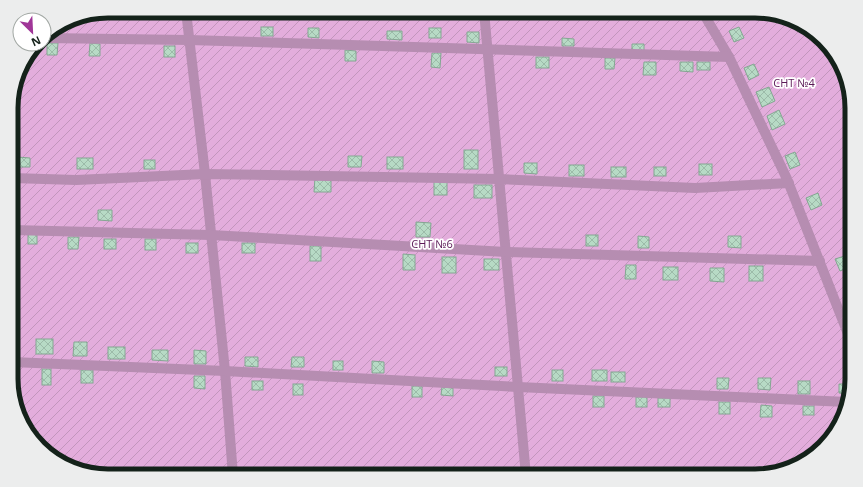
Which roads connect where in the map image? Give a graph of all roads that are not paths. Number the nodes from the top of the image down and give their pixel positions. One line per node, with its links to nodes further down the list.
1 (187, 18): 5 (street)
2 (485, 18): 6 (street)
3 (706, 18): 7 (street)
4 (52, 38): 5 (street)
5 (189, 40): 6 (street); 8 (street)
6 (488, 49): 7 (street); 10 (street)
7 (729, 56): 11 (street)
8 (205, 174): 9 (street); 10 (street); 13 (street)
9 (18, 178)
10 (499, 179): 11 (street); 14 (street)
11 (789, 183): 15 (street)
12 (18, 230): 13 (street)
13 (211, 235): 14 (street); 18 (street)
14 (506, 252): 15 (street); 19 (street)
15 (820, 262): 16 (street)
16 (845, 326)
17 (18, 362): 18 (street)
18 (225, 372): 19 (street); 21 (street)
19 (518, 387): 20 (street); 22 (street)
20 (842, 402)
21 (232, 469)
22 (525, 469)

